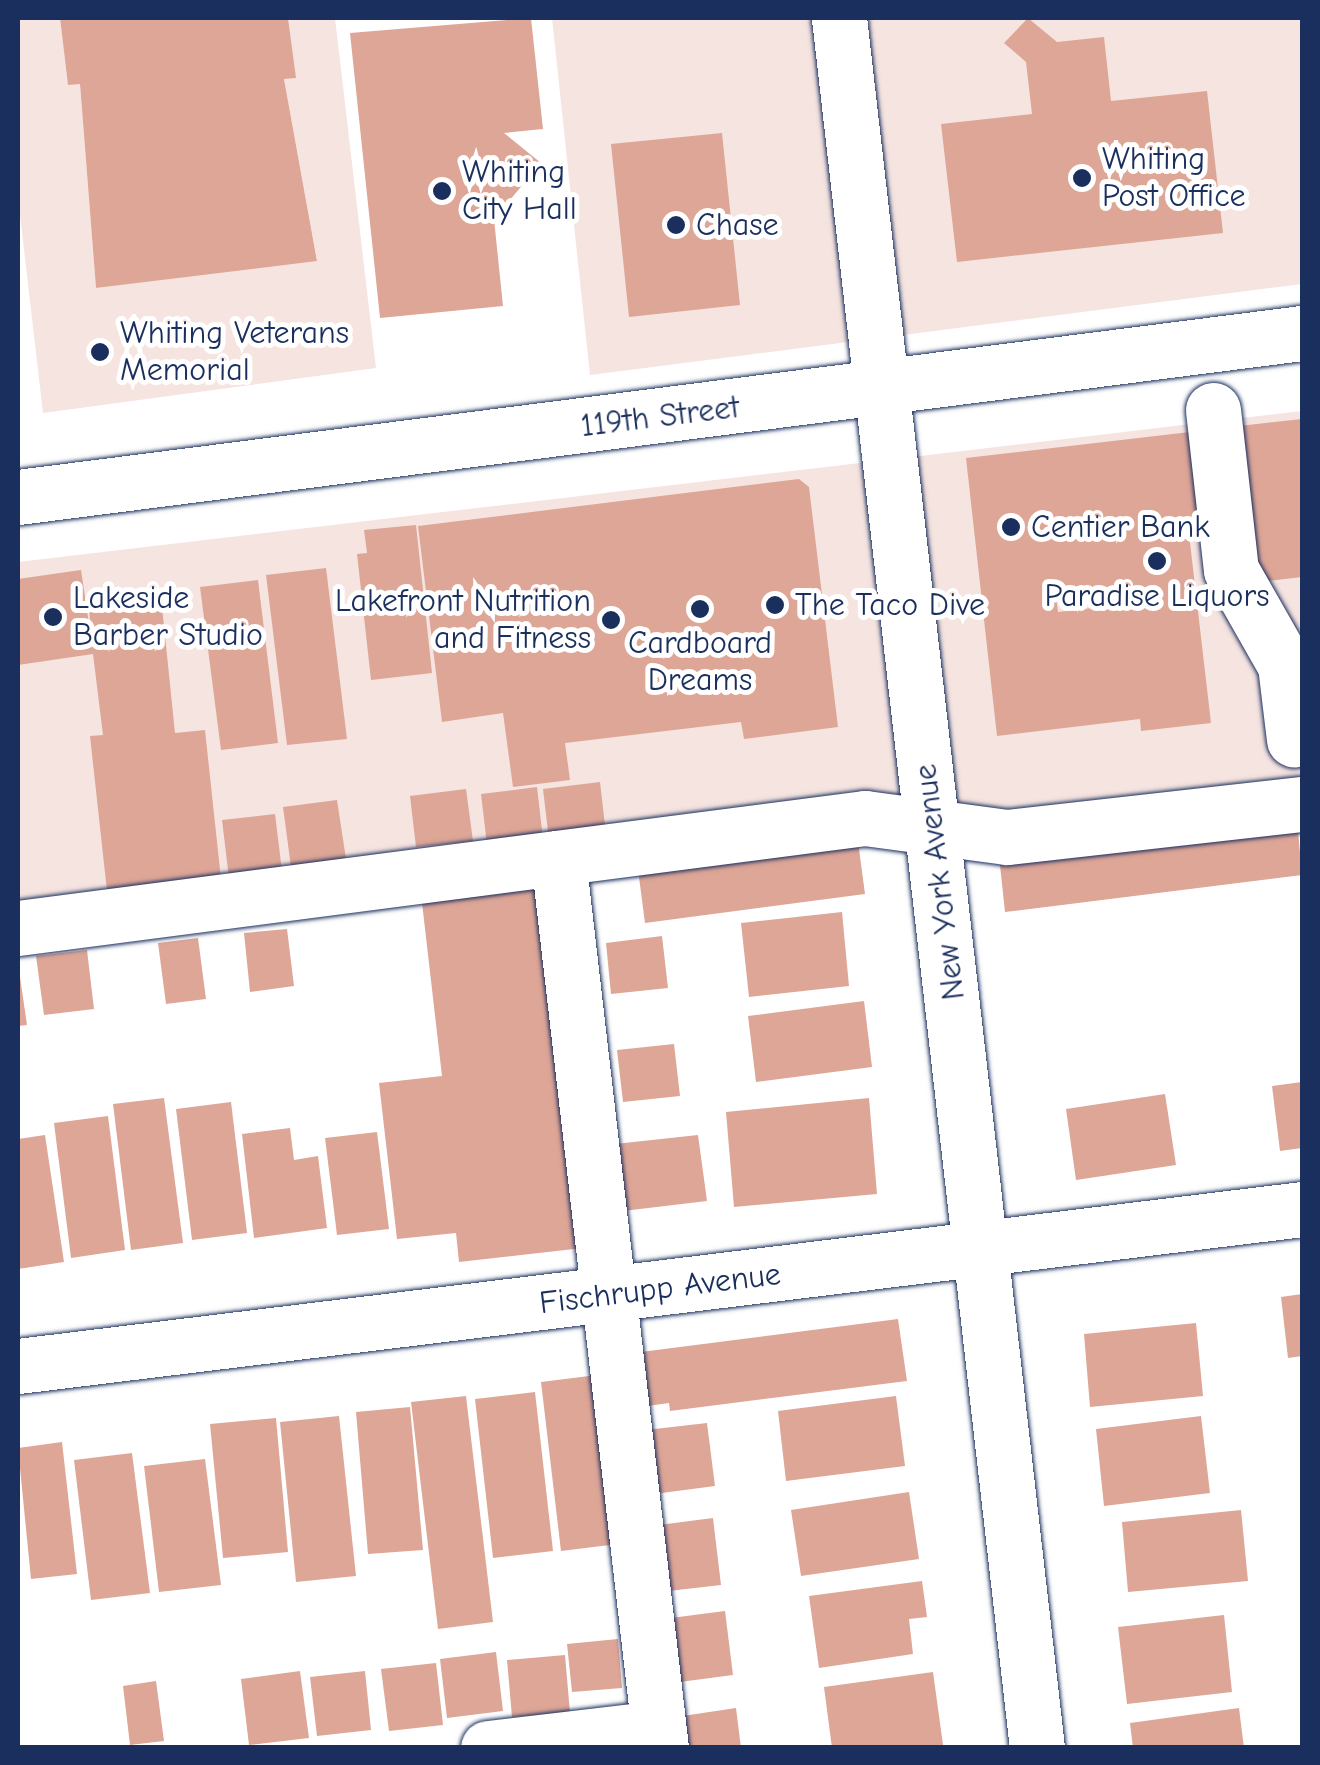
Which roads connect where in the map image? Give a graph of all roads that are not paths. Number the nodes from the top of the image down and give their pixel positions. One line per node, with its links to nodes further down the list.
1 (839, 18): 3 (street, New York Avenue)
2 (1302, 334): 3 (street, 119th Street)
3 (883, 388): 5 (street, 119th Street); 8 (street, New York Avenue)
4 (1212, 410): 6 (street)
5 (18, 498)
6 (1294, 740)
7 (1302, 804): 8 (street)
8 (934, 829): 9 (street); 12 (street, New York Avenue)
9 (558, 858): 10 (street); 13 (street)
10 (18, 928)
11 (1302, 1209): 12 (street, Fischrupp Avenue)
12 (982, 1250): 13 (street, Fischrupp Avenue); 17 (street, New York Avenue)
13 (610, 1295): 14 (street, Fischrupp Avenue); 15 (street)
14 (18, 1366)
15 (659, 1738): 16 (street)
16 (488, 1748)
17 (1037, 1748)

